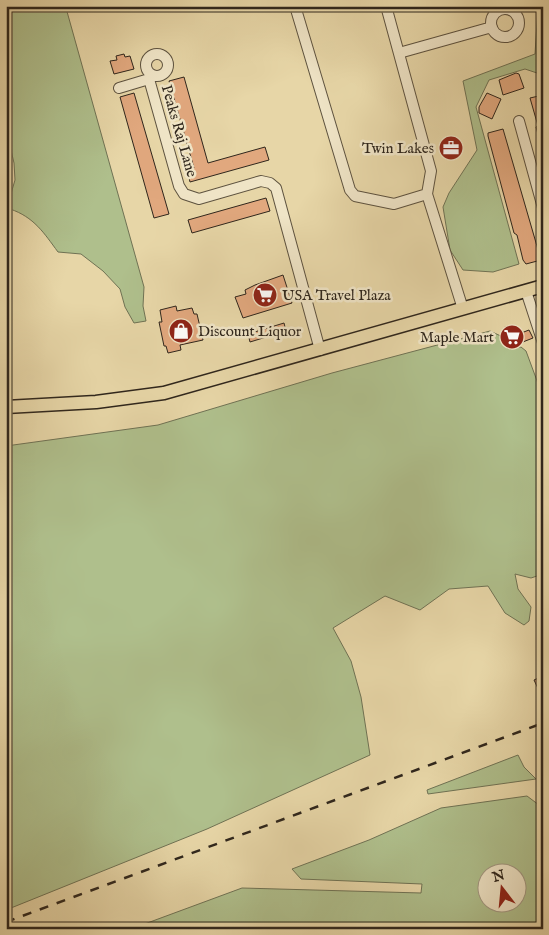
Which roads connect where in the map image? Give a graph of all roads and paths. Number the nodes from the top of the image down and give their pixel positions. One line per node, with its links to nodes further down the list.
1 (295, 6): 7 (street)
2 (386, 6): 4 (street)
3 (492, 27): 4 (street)
4 (398, 53): 7 (street)
5 (119, 88): 13 (street, Peaks Raj Lane)
6 (519, 121): 8 (street)
7 (427, 194): 11 (street)
8 (543, 208)
9 (543, 286): 10 (main road)
10 (526, 292): 11 (main road); 12 (street)
11 (462, 309): 13 (main road)
12 (543, 343)
13 (320, 350): 14 (main road)
14 (6, 407)

